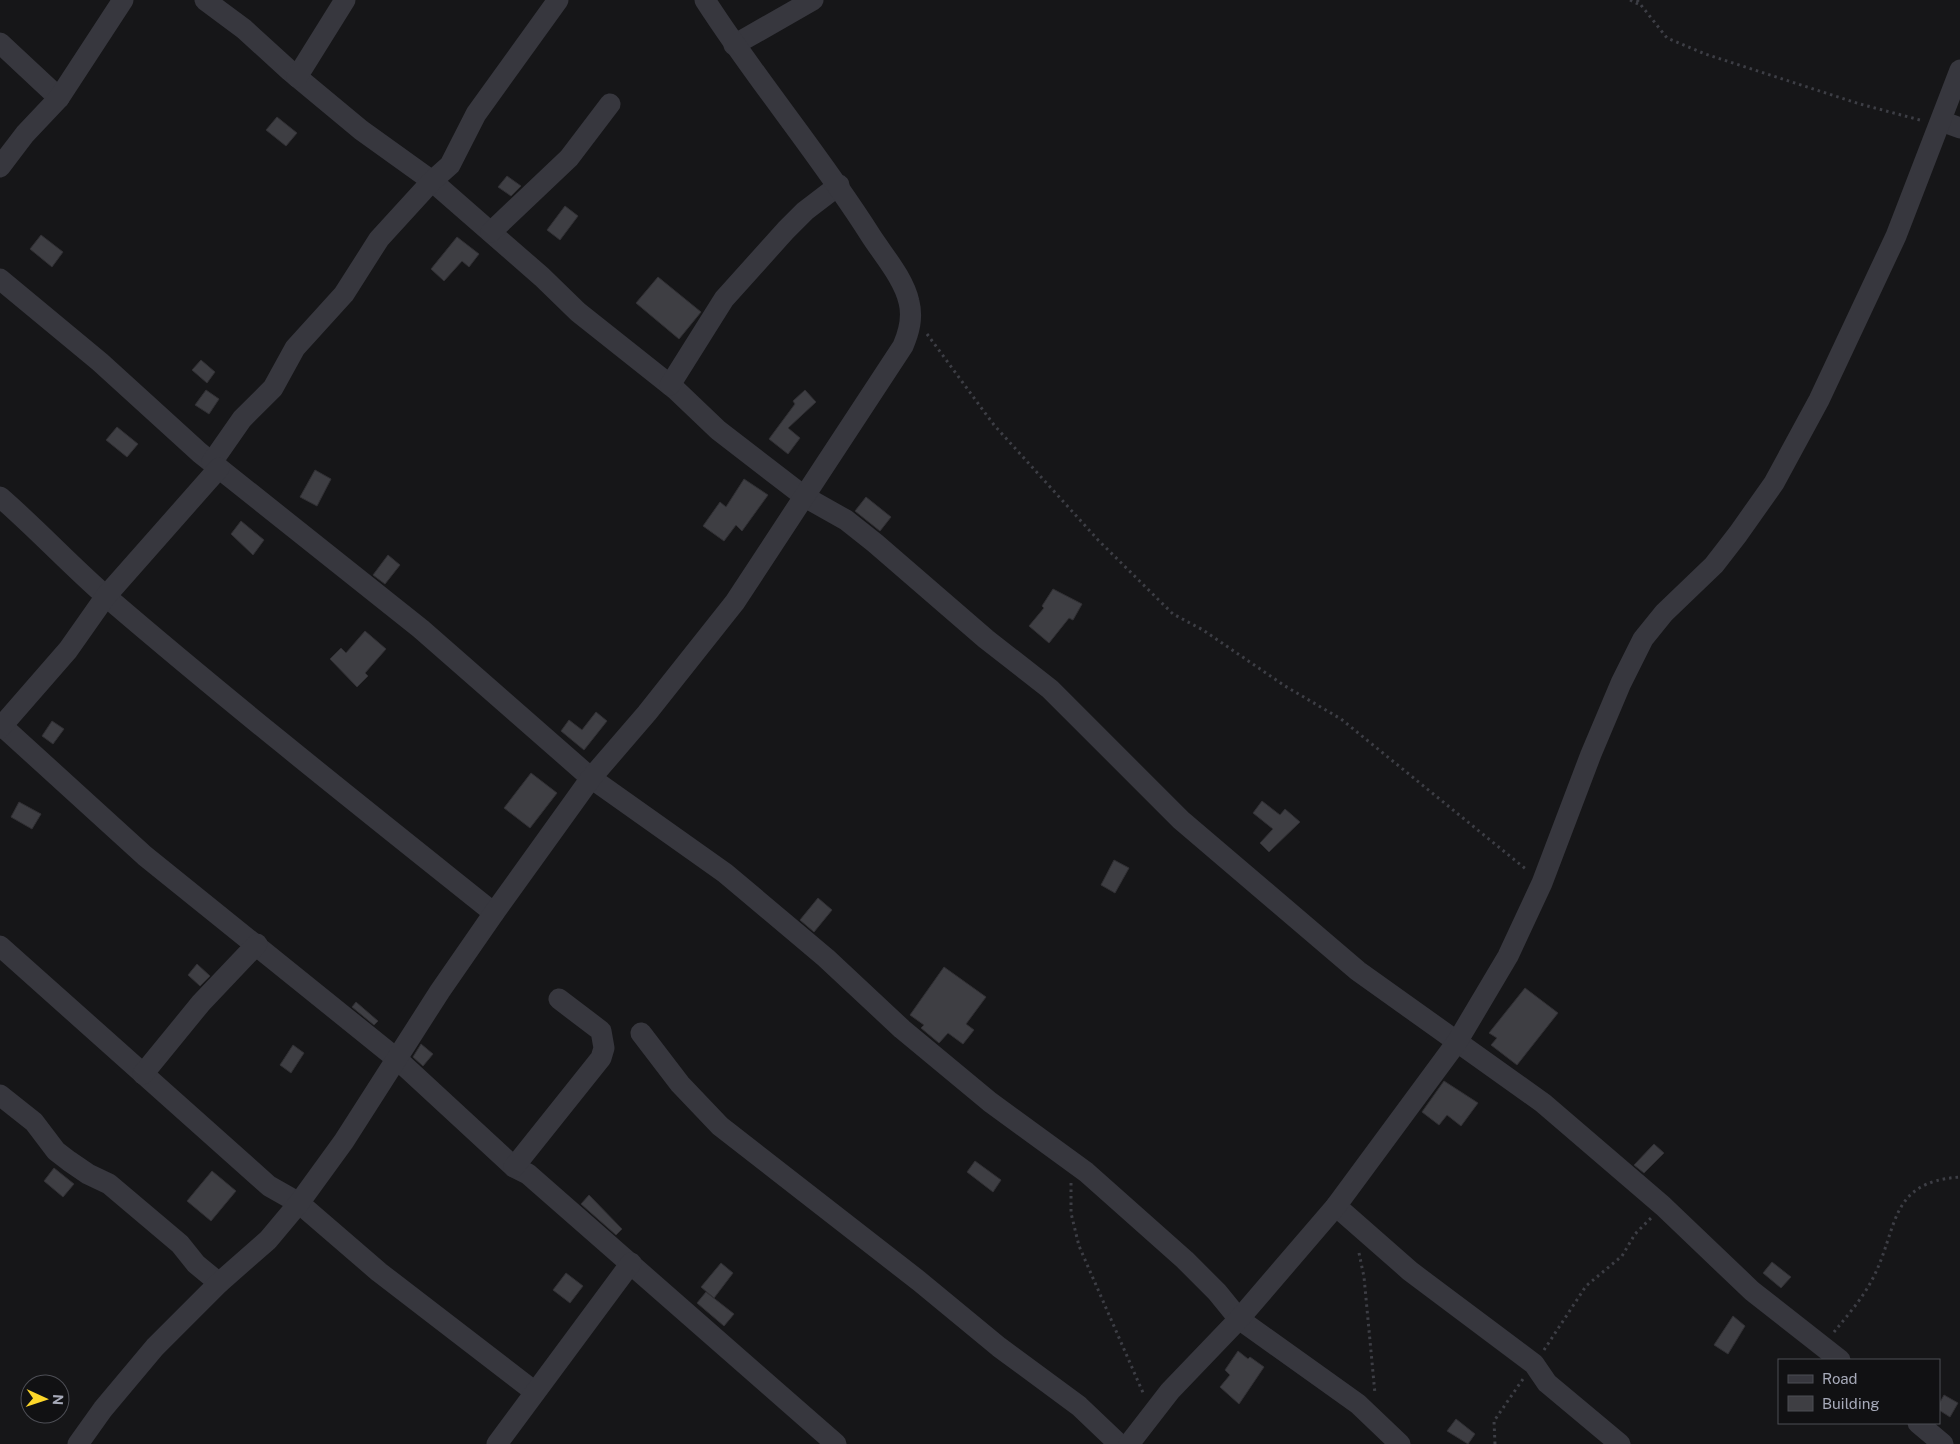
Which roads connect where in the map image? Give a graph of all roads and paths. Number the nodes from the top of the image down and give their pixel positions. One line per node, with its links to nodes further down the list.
1 (123, 0): 13 (street)
2 (206, 0): 12 (street)
3 (344, 0): 12 (street)
4 (558, 0): 17 (street)
5 (705, 0): 10 (street)
6 (813, 0): 10 (street)
7 (1630, 0): 8 (path)
8 (1638, 2): 15 (path)
9 (0, 43): 13 (street)
10 (734, 45): 18 (street)
11 (1960, 70): 15 (street)
12 (297, 77): 17 (street)
13 (59, 98): 16 (street)
14 (610, 104): 19 (street)
15 (1947, 125): 29 (street)
16 (0, 167)
17 (432, 181): 19 (street); 23 (street)
18 (839, 185): 21 (street); 22 (street)
19 (491, 232): 22 (street)
20 (0, 279): 23 (street)
21 (911, 320): 25 (street); 29 (path)
22 (670, 385): 25 (street)
23 (215, 465): 26 (street); 28 (street)
24 (0, 497): 26 (street)
25 (805, 497): 28 (street); 35 (street)
26 (106, 596): 27 (street); 30 (street)
27 (1, 726): 31 (street)
28 (591, 778): 30 (street); 39 (street)
29 (1542, 882): 35 (street)
30 (494, 913): 36 (street)
31 (256, 944): 36 (street); 37 (street)
32 (0, 946): 37 (street)
33 (559, 999): 40 (street)
34 (641, 1033): 59 (street)
35 (1457, 1042): 43 (street); 44 (street)
36 (397, 1059): 40 (street); 42 (street)
37 (143, 1074): 42 (street)
38 (0, 1095): 47 (street)
39 (1072, 1163): 48 (street); 53 (path)
40 (514, 1167): 46 (street)
41 (1960, 1177): 49 (path)
42 (299, 1203): 47 (street); 52 (street)
43 (1336, 1206): 45 (street); 48 (street)
44 (1663, 1206): 49 (street); 51 (path)
45 (1353, 1221): 51 (street); 54 (path)
46 (631, 1263): 52 (street); 58 (street)
47 (219, 1282): 56 (street)
48 (1239, 1319): 53 (street); 54 (street)
49 (1822, 1347): 50 (street)
50 (1839, 1359)
51 (1534, 1364): 62 (path); 63 (street)
52 (535, 1392): 57 (street)
53 (1154, 1412): 60 (street)
54 (1378, 1424): 61 (street)
55 (1919, 1424): 64 (street)
56 (78, 1444)
57 (497, 1444)
58 (836, 1444)
59 (1118, 1444)
60 (1129, 1444)
61 (1400, 1444)
62 (1495, 1444)
63 (1620, 1444)
64 (1943, 1444)

